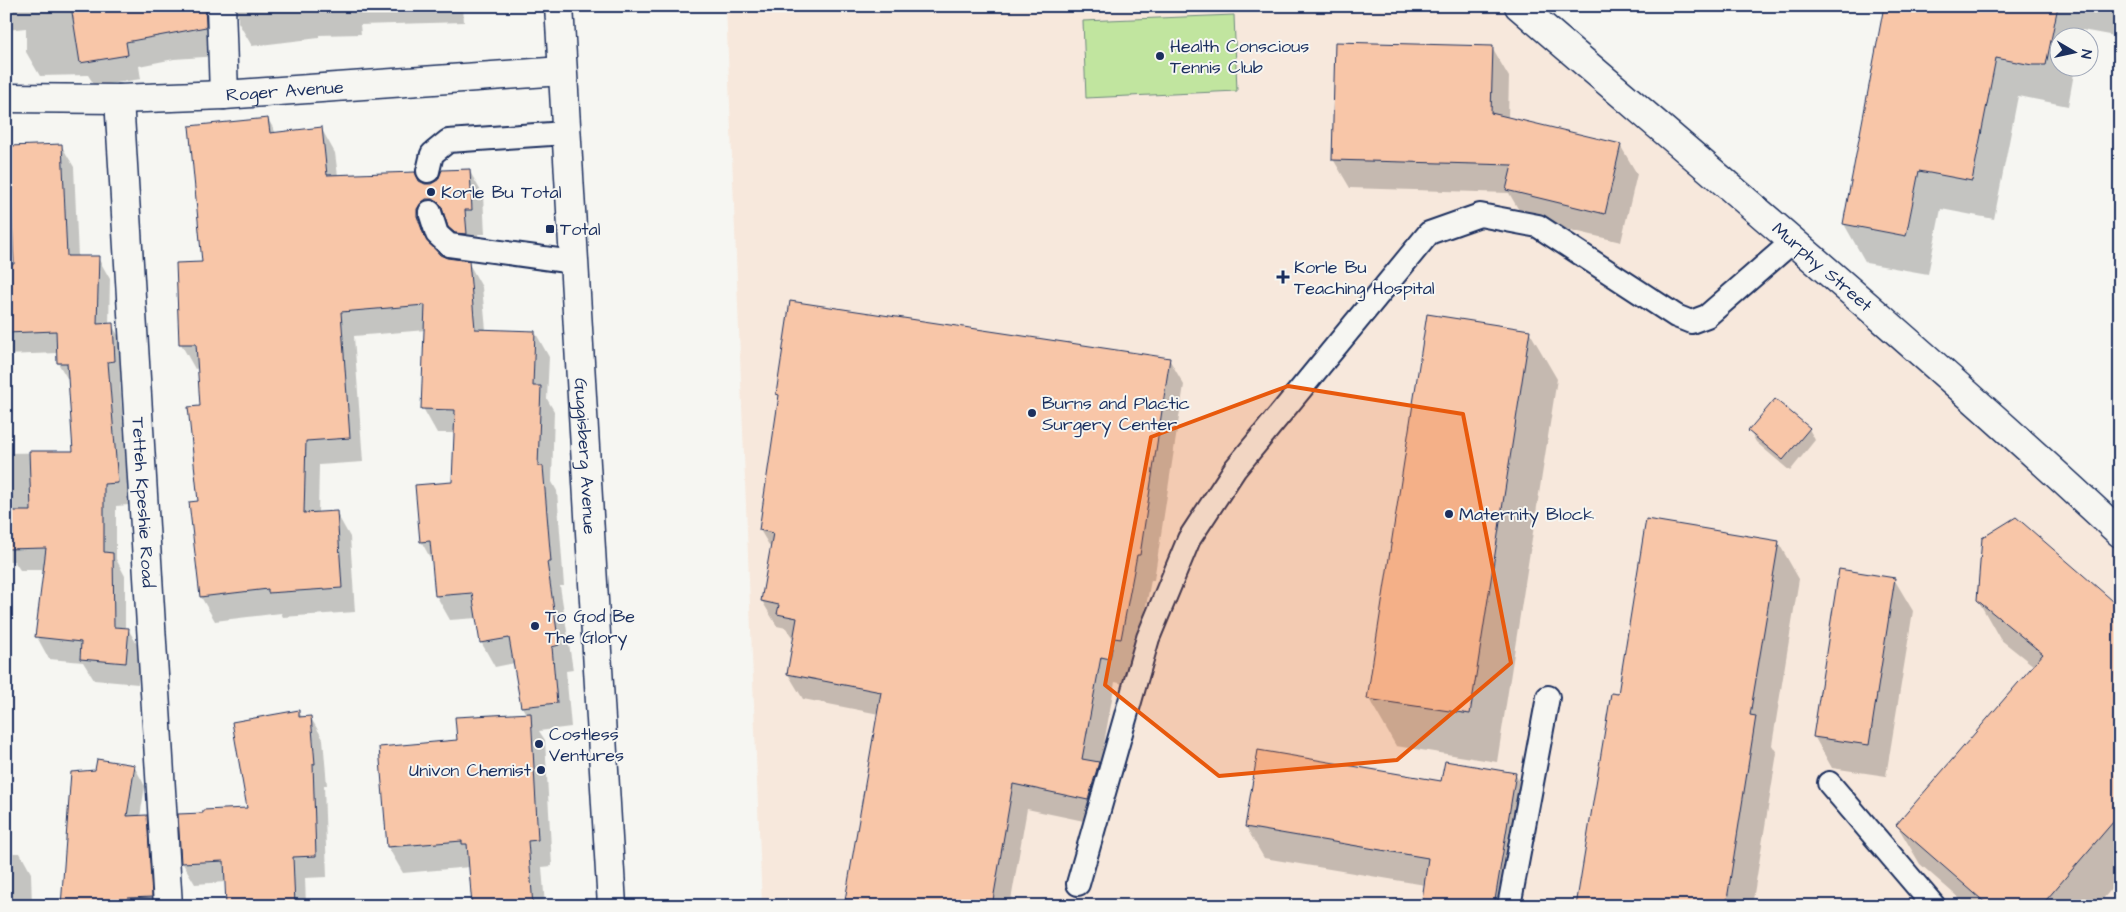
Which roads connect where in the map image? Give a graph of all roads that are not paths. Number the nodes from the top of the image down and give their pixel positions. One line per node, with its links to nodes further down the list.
1 (221, 6): 5 (street)
2 (559, 6): 4 (street, Guggisberg Avenue)
3 (1519, 6): 11 (street, Murphy Street)
4 (562, 71): 5 (street, Roger Avenue); 8 (street, Guggisberg Avenue)
5 (224, 95): 7 (street, Roger Avenue)
6 (6, 98): 7 (street, Roger Avenue)
7 (119, 99): 17 (street, Tetteh Kpeshie Road)
8 (566, 134): 9 (lane); 12 (street, Guggisberg Avenue)
9 (428, 171)
10 (430, 212): 12 (lane)
11 (1792, 242): 13 (street, Murphy Street); 16 (lane)
12 (574, 262): 18 (street, Guggisberg Avenue)
13 (2120, 533)
14 (1548, 697): 19 (lane)
15 (1829, 783): 20 (lane)
16 (1078, 884)
17 (168, 906)
18 (612, 906)
19 (1509, 906)
20 (1934, 906)

